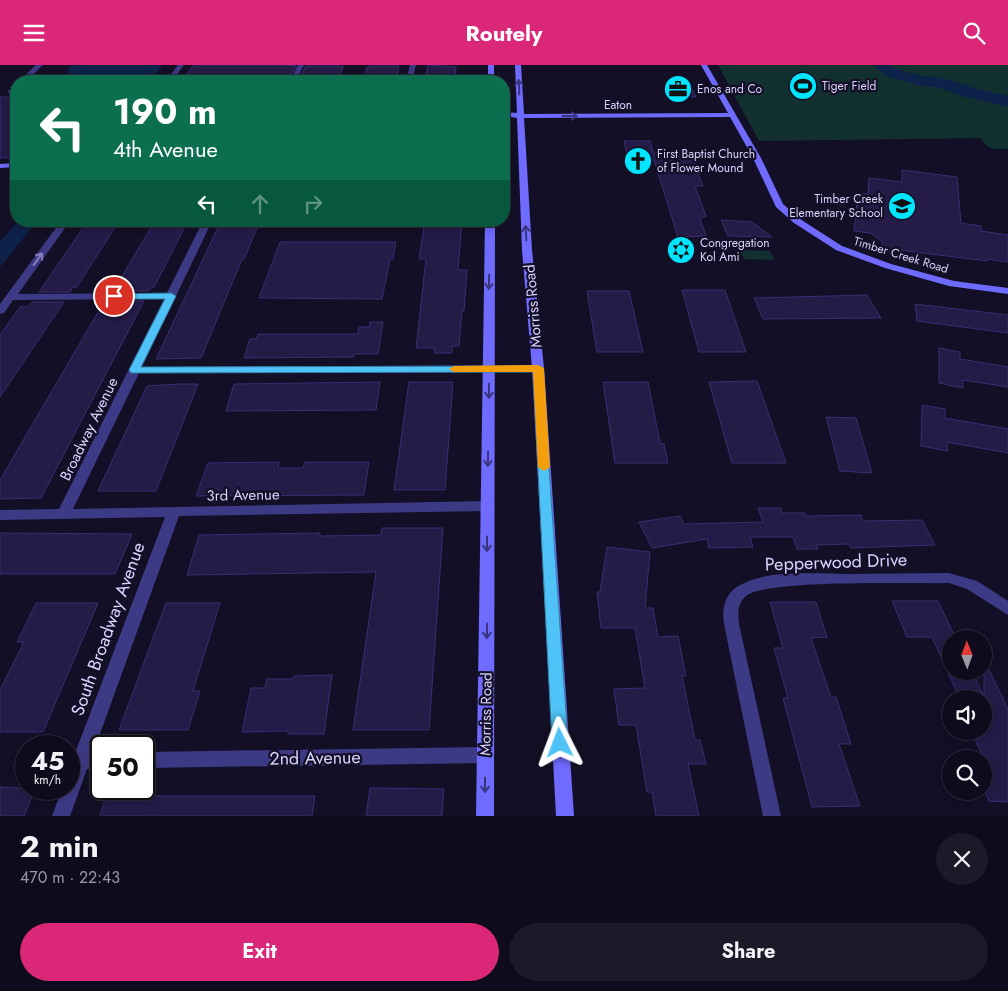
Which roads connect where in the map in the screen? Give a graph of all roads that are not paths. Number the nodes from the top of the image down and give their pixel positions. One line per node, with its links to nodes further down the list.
1 (40, 65): 4 (street)
2 (518, 65): 7 (main road, Morriss Road, one-way to 2)
3 (704, 65): 5 (main road, Timber Creek Road)
4 (29, 75)
5 (728, 108): 7 (main road, Eaton); 8 (main road, Timber Creek Road)
6 (510, 112): 7 (main road, Eaton)
7 (520, 112): 8 (main road, Eaton, one-way to 8); 16 (main road, Morriss Road, one-way to 7)
8 (732, 115): 12 (main road, Timber Creek Road)
9 (62, 227): 14 (street, one-way to 9)
10 (205, 227): 13 (street, Broadway Avenue)
11 (490, 227): 17 (main road, Morriss Road, one-way to 17)
12 (1008, 291)
13 (171, 296): 14 (street); 18 (street, Broadway Avenue)
14 (11, 297): 15 (street)
15 (0, 311)
16 (538, 368): 17 (street); 30 (main road, Morriss Road)
17 (489, 369): 18 (street); 19 (main road, Morriss Road, one-way to 19)
18 (134, 370): 22 (street, Broadway Avenue)
19 (488, 505): 20 (street, 3rd Avenue); 24 (main road, Morriss Road, one-way to 24)
20 (173, 513): 22 (street, 3rd Avenue); 26 (street, South Broadway Avenue)
21 (0, 515): 22 (street, 3rd Avenue)
22 (63, 515)
23 (1008, 609): 31 (street, Pepperwood Drive)
24 (485, 755): 25 (street, 2nd Avenue); 29 (main road, Morriss Road, one-way to 29)
25 (155, 760)
26 (81, 761): 27 (street); 28 (street, South Broadway Avenue)
27 (90, 761)
28 (60, 816)
29 (485, 816)
30 (564, 816)
31 (772, 816)

